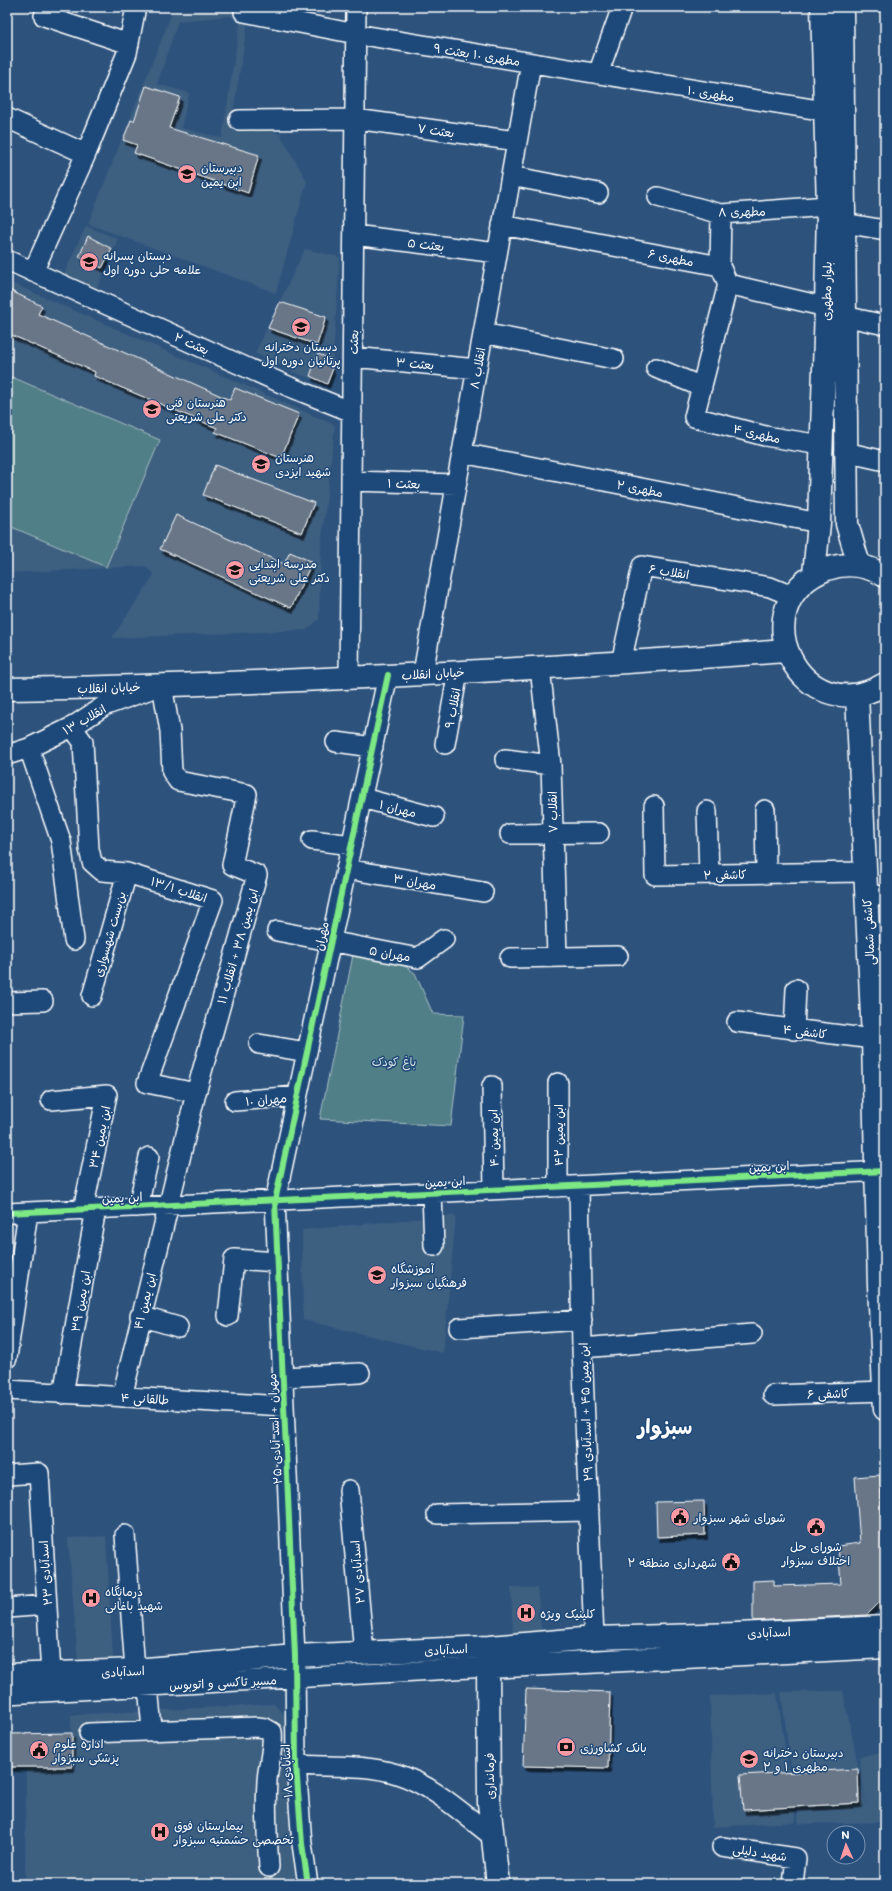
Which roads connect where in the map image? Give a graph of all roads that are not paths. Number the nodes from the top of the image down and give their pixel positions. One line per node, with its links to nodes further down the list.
1 (136, 7): 9 (street)
2 (356, 7): 8 (street, بعثت)
3 (622, 7): 11 (street)
4 (822, 7): 12 (main road, بلوار مطهری)
5 (842, 7): 23 (main road, بلوار مطهری)
6 (244, 12): 8 (street, مطهری ۱۰ بعثت ۹)
7 (44, 16): 9 (street)
8 (356, 34): 10 (street, مطهری ۱۰ بعثت ۹); 14 (street, بعثت)
9 (129, 44): 17 (street)
10 (531, 63): 11 (street, مطهری ۱۰ بعثت ۹); 16 (street, انقلاب ۸)
11 (598, 74): 12 (street, مطهری ۱۰)
12 (825, 111): 21 (main road, بلوار مطهری)
13 (7, 118): 17 (street)
14 (355, 119): 15 (street, بعثت ۷); 16 (street, بعثت ۷); 26 (street, بعثت)
15 (239, 120)
16 (517, 141): 18 (street, انقلاب ۸)
17 (86, 154): 30 (street)
18 (511, 176): 19 (street); 24 (street, انقلاب ۸)
19 (598, 193)
20 (658, 197): 22 (street, مطهری ۸)
21 (828, 206): 22 (street, مطهری ۸); 32 (main road, بلوار مطهری)
22 (721, 214): 29 (street)
23 (844, 223): 25 (street); 32 (main road, بلوار مطهری)
24 (502, 225): 27 (street, انقلاب ۸); 29 (street, مطهری ۶)
25 (885, 230)
26 (354, 235): 27 (street, بعثت ۵); 35 (street, بعثت)
27 (497, 253): 34 (street, انقلاب ۸)
28 (7, 260): 30 (street, بعثت ۲)
29 (720, 266): 31 (street)
30 (33, 272): 40 (street, بعثت ۲)
31 (728, 284): 32 (street); 39 (street)
32 (835, 312): 33 (street); 41 (main road, بلوار مطهری); 42 (main road, بلوار مطهری)
33 (885, 325)
34 (483, 334): 36 (street); 38 (street, انقلاب ۸)
35 (352, 357): 38 (street, بعثت ۳); 40 (street, بعثت)
36 (614, 359)
37 (656, 368): 39 (street)
38 (477, 369): 43 (street, انقلاب ۸)
39 (702, 387): 41 (street, مطهری ۴)
40 (352, 412): 45 (street, بعثت)
41 (821, 445): 47 (main road, بلوار مطهری)
42 (845, 452): 44 (street); 48 (main road, بلوار مطهری)
43 (462, 453): 46 (street, انقلاب ۸); 47 (street, مطهری ۲)
44 (885, 461)
45 (351, 481): 46 (street, بعثت ۱); 58 (street, بعثت)
46 (456, 484): 56 (street, انقلاب ۸)
47 (819, 523): 49 (main road, بلوار مطهری)
48 (858, 565): 49 (main road); 50 (main road)
49 (814, 574): 51 (main road)
50 (885, 576)
51 (792, 596): 52 (main road); 53 (street, انقلاب ۶)
52 (786, 651): 53 (main road, خیابان انقلاب); 62 (main road)
53 (621, 664): 54 (main road, خیابان انقلاب)
54 (540, 668): 55 (main road, خیابان انقلاب); 70 (street, انقلاب ۷)
55 (458, 672): 56 (main road, خیابان انقلاب); 65 (street, انقلاب ۹)
56 (423, 673): 57 (main road, خیابان انقلاب)
57 (388, 675): 58 (main road, خیابان انقلاب); 66 (street, مهران)
58 (349, 677): 60 (main road, خیابان انقلاب)
59 (885, 684): 62 (main road)
60 (162, 685): 61 (main road, خیابان انقلاب); 63 (street, انقلاب ۱۳); 105 (street, ابن یمین ۳۸ + انقلاب ۱۱)
61 (7, 689)
62 (857, 695): 85 (main road, کاشفی شمالی)
63 (72, 727): 67 (street, انقلاب ۱۳); 82 (street, انقلاب ۱۳/۱)
64 (336, 742): 66 (street)
65 (445, 744)
66 (373, 746): 71 (street, مهران)
67 (30, 748): 68 (street, انقلاب ۱۳); 89 (street)
68 (7, 755)
69 (505, 759): 70 (street)
70 (551, 765): 76 (street, انقلاب ۷)
71 (362, 798): 75 (street, مهران ۱); 80 (street, مهران)
72 (654, 806): 83 (street, کاشفی ۲)
73 (765, 810): 84 (street)
74 (707, 811): 83 (street)
75 (434, 817)
76 (553, 833): 77 (street); 78 (street); 92 (street, انقلاب ۷)
77 (599, 833)
78 (510, 834)
79 (312, 840): 80 (street)
80 (352, 845): 81 (street, مهران)
81 (346, 869): 86 (street, مهران ۳); 90 (street, مهران)
82 (127, 873): 95 (street, بن‌بست شهسواری); 105 (street, انقلاب ۱۳/۱)
83 (709, 874): 84 (street, کاشفی ۲)
84 (766, 874): 85 (street, کاشفی ۲)
85 (872, 887): 100 (main road, کاشفی شمالی)
86 (483, 892)
87 (277, 932): 90 (street, مهران ۵)
88 (444, 939): 90 (street, مهران ۵)
89 (74, 940)
90 (331, 942): 102 (street, مهران)
91 (618, 956): 92 (street)
92 (557, 957): 93 (street)
93 (510, 958)
94 (796, 990): 99 (street)
95 (92, 996)
96 (43, 1001): 97 (street)
97 (7, 1002)
98 (737, 1022): 99 (street, کاشفی ۴)
99 (794, 1030): 100 (street, کاشفی ۴)
100 (873, 1039): 110 (main road, کاشفی شمالی)
101 (259, 1044): 102 (street)
102 (307, 1052): 106 (street, مهران)
103 (558, 1083): 112 (street, ابن یمین ۴۲)
104 (492, 1086): 113 (street, ابن یمین ۴۰)
105 (196, 1093): 116 (street, ابن یمین ۳۸ + انقلاب ۱۱)
106 (297, 1096): 108 (street, مهران ۱۰); 115 (street, مهران)
107 (52, 1100): 118 (street, ابن یمین ۳۴)
108 (235, 1101)
109 (149, 1157): 117 (street)
110 (880, 1171): 111 (street, ابن یمین); 123 (main road, کاشفی شمالی)
111 (579, 1186): 112 (street, ابن یمین); 126 (street, ابن یمین ۴۵ + اسدآبادی ۲۹)
112 (558, 1187): 113 (street, ابن یمین)
113 (494, 1190): 114 (street, ابن یمین)
114 (432, 1193): 115 (street, ابن یمین); 121 (street)
115 (275, 1201): 116 (street, ابن یمین); 122 (street, مهران + اسد آبادی ۲۵)
116 (167, 1206): 117 (street, ابن یمین); 124 (street, ابن یمین ۴۱)
117 (138, 1207): 118 (street, ابن یمین)
118 (90, 1209): 119 (street, ابن یمین); 136 (street, ابن یمین ۳۹)
119 (28, 1212): 120 (street, ابن یمین); 131 (street)
120 (7, 1213)
121 (434, 1246)
122 (277, 1262): 125 (street); 134 (street, مهران + اسد آبادی ۲۵)
123 (882, 1285): 132 (main road, کاشفی شمالی)
124 (140, 1316): 127 (street); 138 (street, ابن یمین ۴۱)
125 (228, 1316)
126 (582, 1320): 128 (street); 130 (street, ابن یمین ۴۵ + اسدآبادی ۲۹)
127 (178, 1327)
128 (459, 1328)
129 (752, 1334): 130 (street)
130 (582, 1348): 143 (street, ابن یمین ۴۵ + اسدآبادی ۲۹)
131 (7, 1358)
132 (884, 1367): 139 (main road, کاشفی شمالی)
133 (360, 1373): 134 (street)
134 (282, 1377): 140 (street, مهران + اسد آبادی ۲۵)
135 (7, 1390): 136 (street, طالقانی ۴)
136 (63, 1394): 138 (street, طالقانی ۴)
137 (773, 1395): 139 (street, کاشفی ۶)
138 (122, 1397): 140 (street, طالقانی ۴)
139 (884, 1400)
140 (284, 1406): 152 (street, مهران + اسد آبادی ۲۵)
141 (7, 1475): 146 (street, اسدآبادی ۲۳)
142 (350, 1490): 151 (street, اسدآبادی ۲۷)
143 (589, 1511): 144 (street); 149 (street, ابن یمین ۴۵ + اسدآبادی ۲۹)
144 (437, 1514)
145 (125, 1535): 156 (street)
146 (47, 1605): 147 (street); 155 (street, اسدآبادی ۲۳)
147 (7, 1608)
148 (885, 1627): 149 (main road, اسدآبادی)
149 (594, 1638): 153 (main road, اسدآبادی)
150 (885, 1647): 153 (main road, اسدآبادی)
151 (364, 1653): 152 (main road, اسدآبادی); 153 (main road, اسدآبادی)
152 (295, 1656): 156 (main road, اسدآبادی); 157 (street, اسآبادی ۱۸)
153 (488, 1657): 157 (street, مسیر تاکسی و اتوبوس); 162 (main road, فرمانداری)
154 (7, 1674): 155 (main road, اسدآبادی)
155 (51, 1674): 156 (main road, اسدآبادی)
156 (142, 1678): 157 (street, مسیر تاکسی و اتوبوس); 158 (street, مسیر تاکسی و اتوبوس); 159 (street)
157 (294, 1678): 161 (street, اسآبادی ۱۸)
158 (7, 1694)
159 (152, 1729): 160 (street); 164 (street)
160 (89, 1732)
161 (296, 1765): 162 (street); 165 (street, اسآبادی ۱۸)
162 (492, 1836): 166 (main road, فرمانداری)
163 (722, 1847): 167 (street, شهید دلیلی)
164 (269, 1867)
165 (308, 1884)
166 (498, 1884)
167 (793, 1884)

